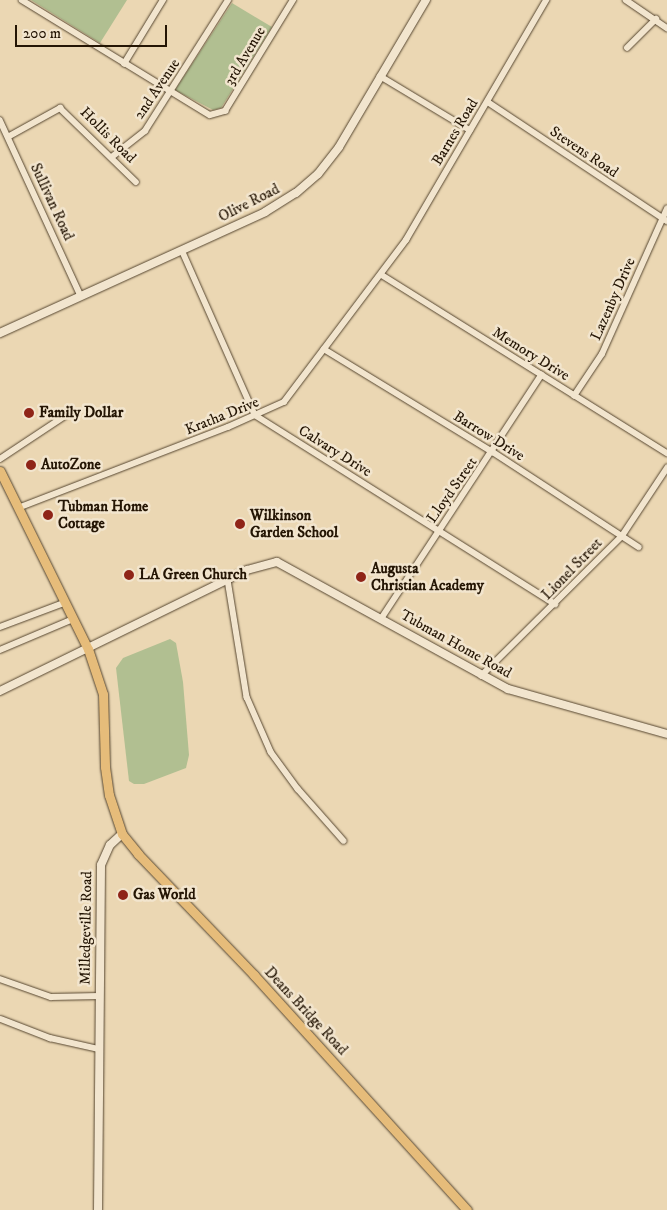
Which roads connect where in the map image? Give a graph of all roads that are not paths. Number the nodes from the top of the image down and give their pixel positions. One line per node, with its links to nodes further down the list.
1 (22, 0): 11 (street)
2 (163, 0): 11 (street)
3 (228, 0): 13 (street, 2nd Avenue)
4 (293, 0): 13 (street, 3rd Avenue)
5 (426, 0): 12 (street, Olive Road)
6 (546, 0): 14 (street, Barnes Road)
7 (626, 0): 8 (street)
8 (656, 19): 9 (street); 10 (street)
9 (667, 28)
10 (627, 48)
11 (124, 64): 13 (street)
12 (380, 76): 16 (street); 22 (street, Olive Road)
13 (169, 91): 18 (street, 2nd Avenue)
14 (488, 102): 16 (street, Barnes Road); 21 (street, Stevens Road)
15 (0, 120): 17 (street, Sullivan Road)
16 (470, 130): 23 (street, Barnes Road)
17 (8, 137): 18 (street, Hollis Road); 24 (street, Sullivan Road)
18 (112, 157): 19 (street, Hollis Road)
19 (136, 182)
20 (667, 209): 21 (street, Lazenby Drive)
21 (665, 220): 28 (street, Lazenby Drive)
22 (182, 250): 24 (street, Olive Road); 30 (street)
23 (382, 275): 26 (street, Kratha Drive); 27 (street, Memory Drive)
24 (81, 296): 25 (street, Olive Road)
25 (0, 333)
26 (324, 349): 30 (street, Kratha Drive); 31 (street, Barrow Drive)
27 (541, 375): 28 (street, Memory Drive); 31 (street, Lloyd Street)
28 (574, 396): 32 (street, Memory Drive)
29 (71, 412): 33 (street)
30 (255, 415): 36 (street, Kratha Drive); 37 (street, Calvary Drive)
31 (493, 452): 37 (street, Lloyd Street); 38 (street, Barrow Drive)
32 (667, 453)
33 (0, 459)
34 (667, 468): 38 (street, Lionel Street)
35 (0, 470): 36 (main road)
36 (18, 508): 41 (main road)
37 (439, 531): 42 (street, Calvary Drive); 43 (street, Lloyd Street)
38 (622, 536): 39 (street, Barrow Drive); 42 (street, Lionel Street)
39 (639, 547)
40 (228, 580): 43 (street, Tubman Home Road); 46 (street, Tubman Home Road); 52 (street)
41 (64, 603): 44 (main road); 45 (street)
42 (555, 604): 48 (street, Lionel Street)
43 (381, 619): 48 (street, Tubman Home Road)
44 (73, 620): 46 (main road); 47 (street)
45 (0, 628)
46 (88, 649): 49 (street, Tubman Home Road); 51 (main road)
47 (0, 650)
48 (481, 676): 50 (street, Tubman Home Road)
49 (0, 690)
50 (667, 734)
51 (122, 834): 54 (street, Milledgeville Road); 58 (main road, Deans Bridge Road)
52 (344, 841)
53 (0, 979): 54 (street)
54 (99, 996): 56 (street, Milledgeville Road)
55 (2, 1019): 56 (street)
56 (100, 1049): 57 (street, Milledgeville Road)
57 (98, 1210)
58 (467, 1210)

